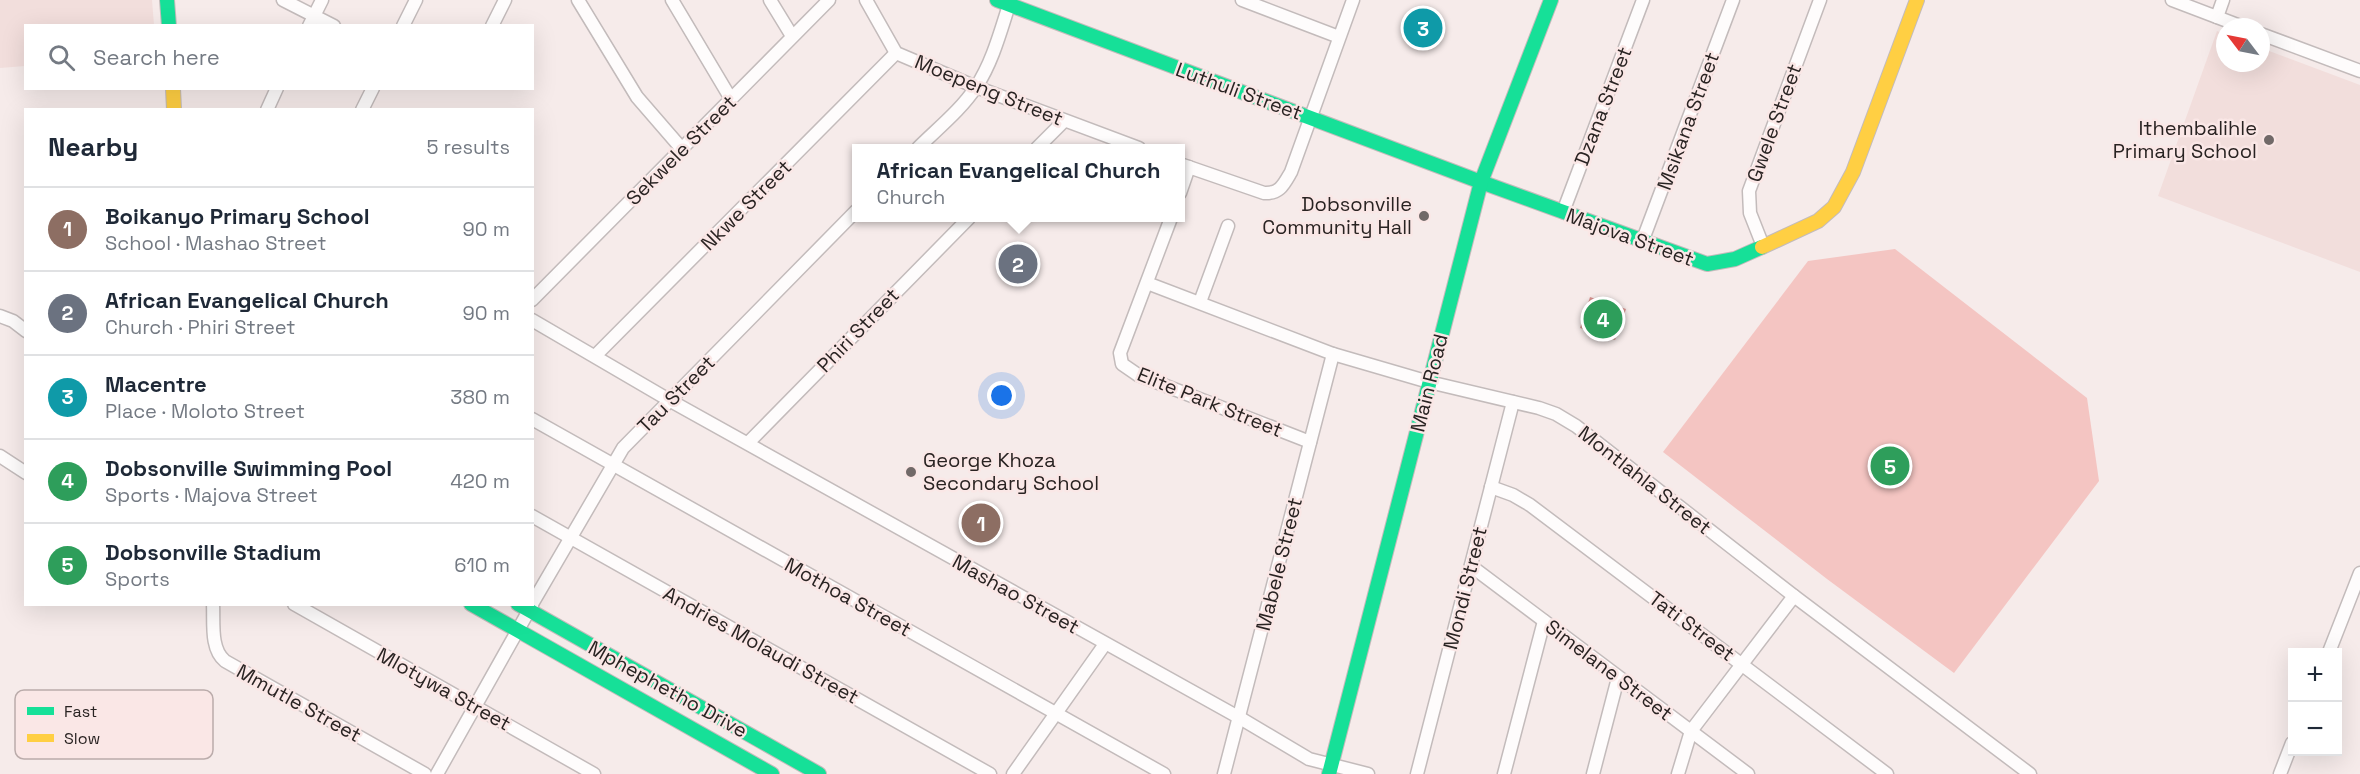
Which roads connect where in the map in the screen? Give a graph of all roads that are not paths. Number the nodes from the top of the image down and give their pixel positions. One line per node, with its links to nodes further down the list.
1 (167, 0): 23 (street)
2 (283, 0): 22 (street)
3 (322, 0): 22 (street)
4 (416, 0): 24 (street)
5 (506, 0): 25 (street)
6 (578, 0): 44 (street)
7 (672, 0): 35 (street)
8 (770, 0): 26 (street)
9 (829, 0): 26 (street, Sekwele Street)
10 (866, 0): 29 (street, Moepeng Street)
11 (1242, 0): 27 (street)
12 (1353, 0): 27 (street)
13 (1551, 0): 46 (street, Main Road)
14 (1643, 0): 47 (street, Dzana Street)
15 (1733, 0): 52 (street, Msikana Street)
16 (1820, 0): 53 (street, Gwele Street)
17 (1917, 0): 53 (street, Majova Street)
18 (2172, 0): 21 (street)
19 (2223, 0): 21 (street)
20 (1003, 2): 31 (street); 39 (street, Luthuli Street)
21 (2217, 17)
22 (311, 21)
23 (169, 24)
24 (405, 24)
25 (493, 24)
26 (792, 36): 35 (street, Sekwele Street)
27 (1339, 37): 39 (street)
28 (2270, 37): 30 (street)
29 (896, 53): 31 (street, Moepeng Street); 61 (street, Nkwe Street)
30 (2360, 71)
31 (976, 87): 40 (street, Moepeng Street); 41 (street)
32 (173, 90): 36 (street)
33 (277, 90): 37 (street)
34 (372, 90): 38 (street)
35 (731, 99): 44 (street, Sekwele Street)
36 (174, 108)
37 (268, 108)
38 (363, 108)
39 (1310, 117): 45 (street); 46 (street, Luthuli Street)
40 (1064, 121): 42 (street); 43 (street, Moepeng Street)
41 (922, 144)
42 (1041, 144)
43 (1128, 144)
44 (682, 149): 55 (street, Sekwele Street)
45 (1185, 166)
46 (1481, 182): 47 (street, Majova Street); 62 (street, Main Road)
47 (1563, 212): 52 (street, Majova Street)
48 (852, 215): 63 (street, Tau Street)
49 (965, 222): 67 (street, Phiri Street)
50 (1170, 222): 54 (street, Elite Park Street)
51 (1228, 226): 56 (street)
52 (1642, 242): 53 (street, Majova Street)
53 (1763, 246)
54 (1147, 283): 56 (street, Montlahla Street); 66 (street, Elite Park Street)
55 (534, 298)
56 (1200, 302): 60 (street, Montlahla Street)
57 (0, 316): 59 (street)
58 (534, 321): 61 (street, Mashao Street)
59 (24, 329)
60 (1334, 354): 62 (street, Montlahla Street); 66 (street, Mabele Street)
61 (596, 357): 63 (street, Mashao Street)
62 (1429, 382): 64 (street, Montlahla Street); 93 (street, Main Road)
63 (669, 400): 67 (street, Mashao Street); 69 (street, Tau Street)
64 (1513, 402): 71 (street, Mondi Street); 77 (street, Montlahla Street)
65 (534, 421): 69 (street, Mothoa Street)
66 (1310, 442): 90 (street, Mabele Street)
67 (748, 443): 84 (street, Mashao Street)
68 (0, 456): 70 (street)
69 (611, 465): 73 (street, Tau Street); 89 (street, Mothoa Street)
70 (24, 472)
71 (1491, 487): 74 (street, Mondi Street); 86 (street, Tati Street)
72 (534, 517): 73 (street, Andries Molaudi Street)
73 (570, 537): 76 (street, Tau Street); 99 (street, Andries Molaudi Street)
74 (1471, 566): 82 (street, Simelane Street); 104 (street, Mondi Street)
75 (2360, 573): 85 (street)
76 (534, 596)
77 (1794, 596): 86 (street); 110 (street, Montlahla Street)
78 (213, 606): 94 (street, Mmutle Street)
79 (298, 606): 88 (street, Mlotywa Street)
80 (475, 606): 83 (street, Mphephetho Drive)
81 (528, 606): 83 (street, Tau Street); 98 (street, Mphephetho Drive)
82 (1544, 621): 87 (street, Simelane Street); 105 (street)
83 (518, 630): 88 (street, Tau Street); 97 (street, Mphephetho Drive)
84 (1106, 644): 89 (street); 90 (street, Mashao Street)
85 (2331, 648)
86 (1742, 663): 91 (street); 109 (street, Tati Street)
87 (1618, 678): 91 (street, Simelane Street); 106 (street)
88 (475, 707): 95 (street, Tau Street); 96 (street, Mlotywa Street)
89 (1056, 714): 100 (street); 101 (street, Mothoa Street)
90 (1240, 718): 93 (street, Mashao Street); 102 (street, Mabele Street)
91 (1691, 730): 107 (street); 108 (street, Simelane Street)
92 (2288, 753): 111 (street)
93 (1330, 769): 103 (street, Mashao Street)
94 (425, 774)
95 (437, 774)
96 (594, 774)
97 (772, 774)
98 (819, 774)
99 (990, 774)
100 (1013, 774)
101 (1164, 774)
102 (1224, 774)
103 (1368, 774)
104 (1417, 774)
105 (1504, 774)
106 (1593, 774)
107 (1678, 774)
108 (1748, 774)
109 (1887, 774)
110 (2030, 774)
111 (2280, 774)

